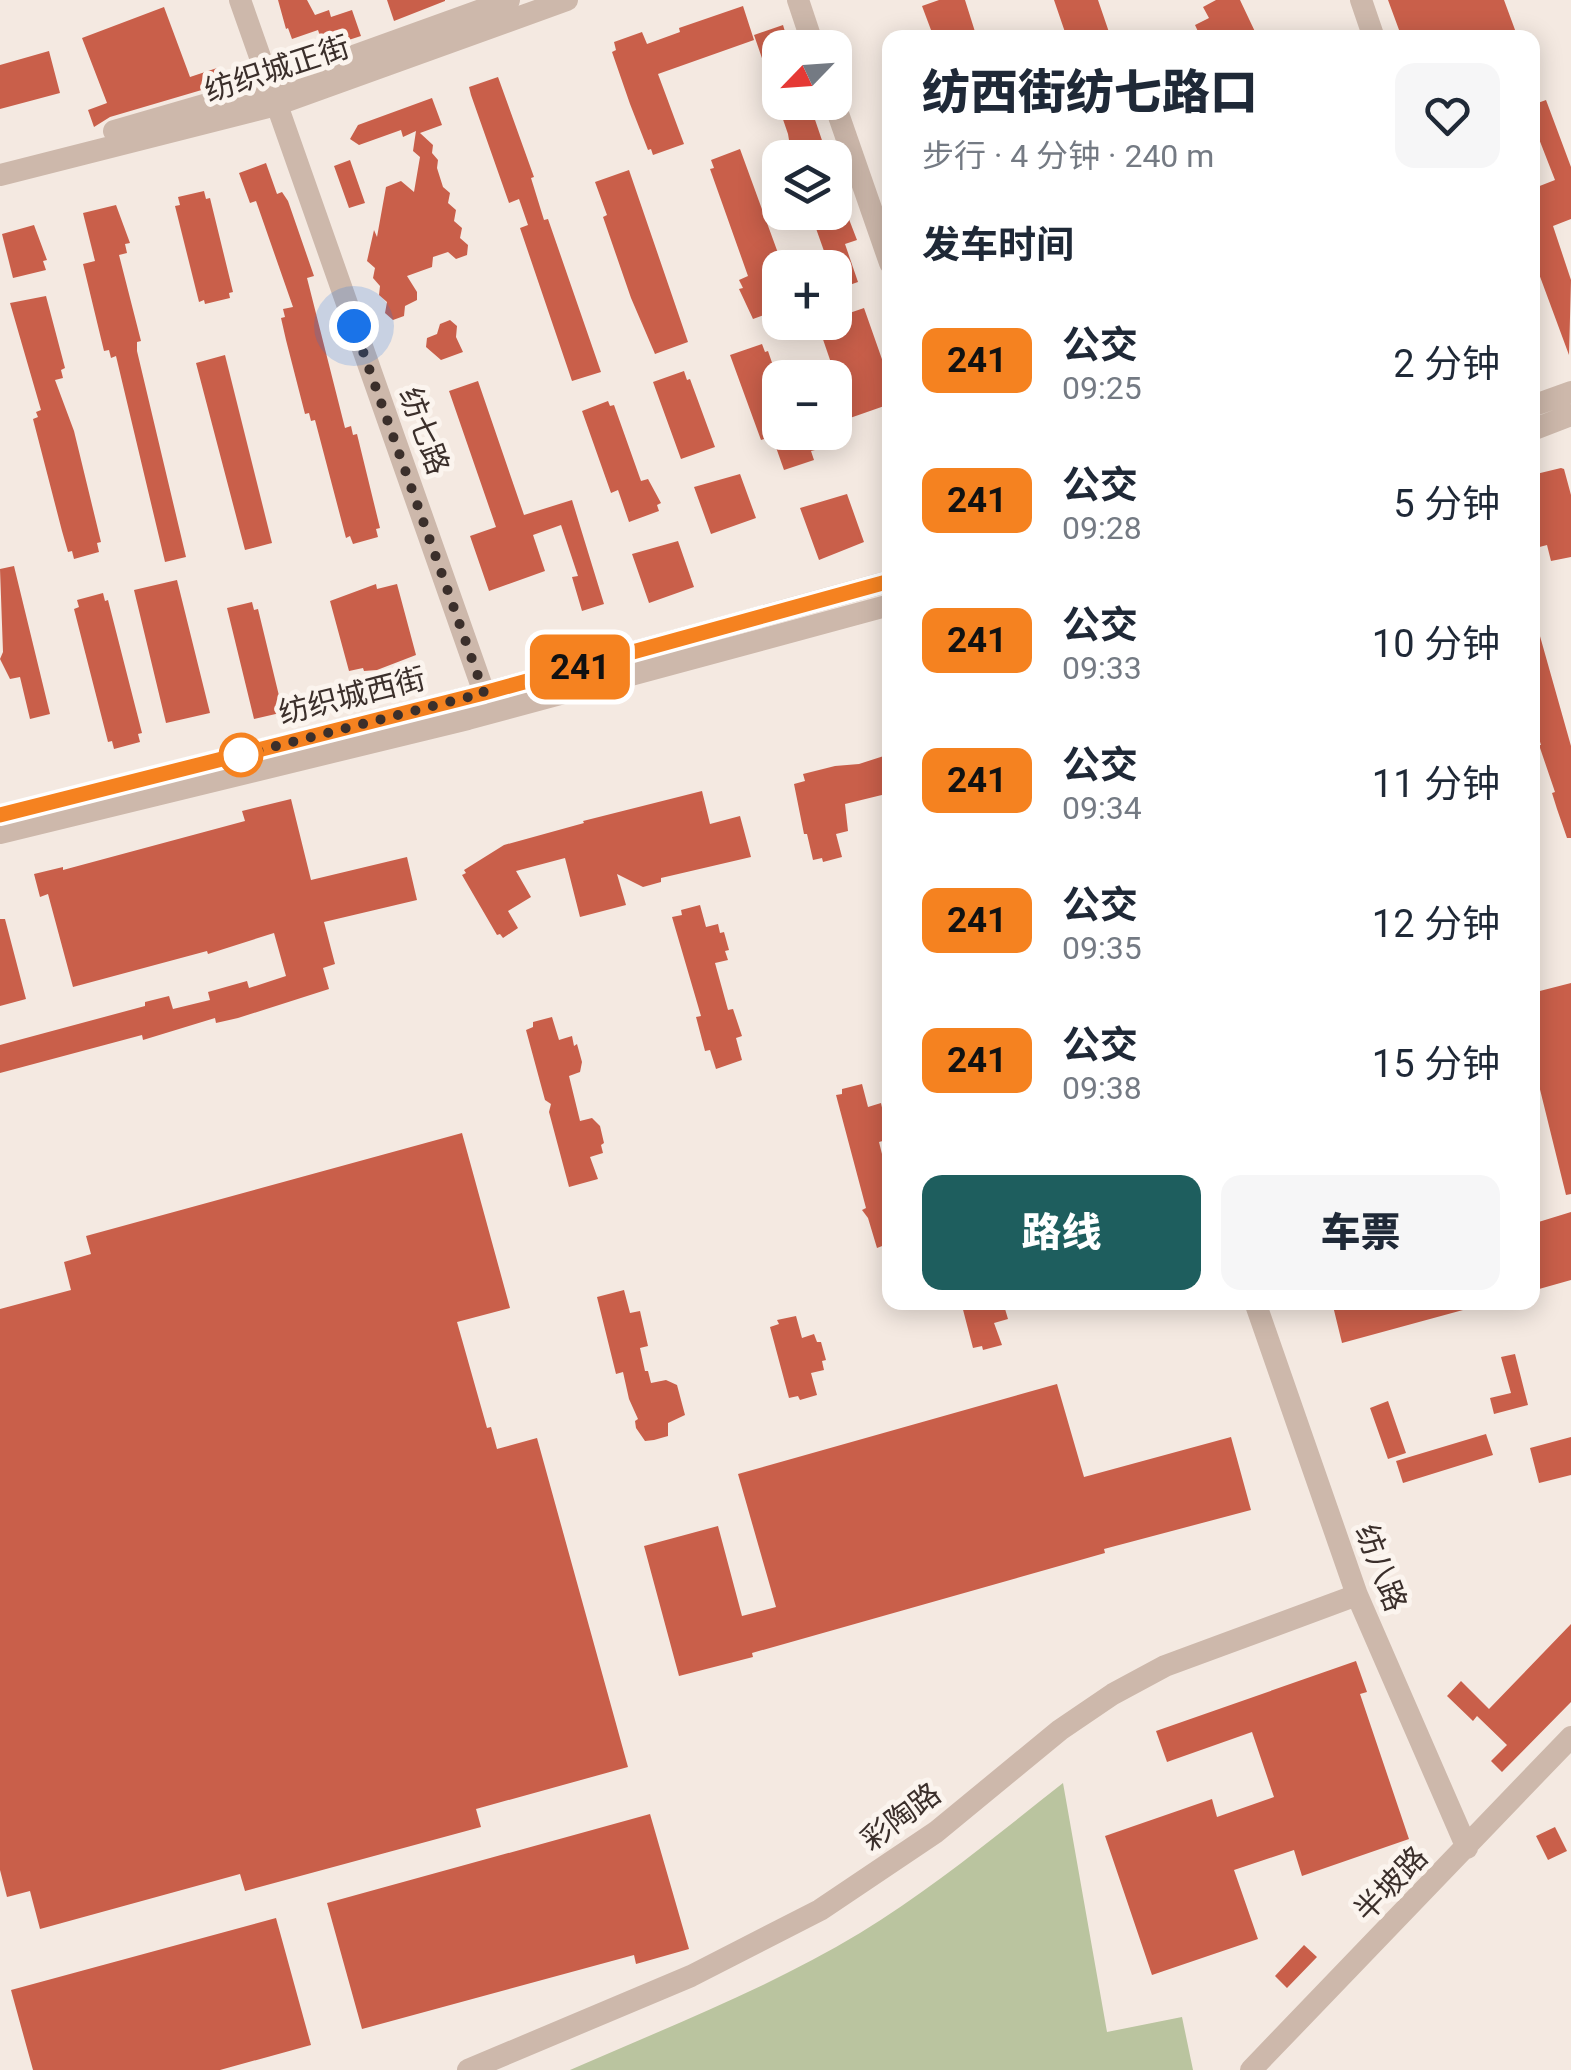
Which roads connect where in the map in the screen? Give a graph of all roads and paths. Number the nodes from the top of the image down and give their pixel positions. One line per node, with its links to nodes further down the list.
1 (240, 0): 8 (street, 纺七路)
2 (509, 0): 8 (street, 纺织城正街)
3 (567, 0): 8 (street, 纺织城正街)
4 (798, 0): 6 (street)
5 (1361, 0): 7 (street)
6 (808, 30)
7 (1371, 30)
8 (273, 96): 10 (street, 纺织城正街); 11 (street, 纺织城正街); 19 (street, 纺七路)
9 (840, 120): 12 (street)
10 (0, 160)
11 (0, 175)
12 (882, 240)
13 (1571, 392): 14 (street)
14 (1540, 403)
15 (1571, 416): 16 (street)
16 (1540, 427)
17 (882, 583): 19 (street, 纺织城西街)
18 (882, 607): 19 (street, 纺织城西街)
19 (487, 703): 20 (street, 纺织城西街); 21 (street, 纺织城西街)
20 (0, 816)
21 (0, 833)
22 (1257, 1310): 23 (street, 纺八路)
23 (1357, 1595): 25 (street, 纺八路); 26 (street, 彩陶路)
24 (1571, 1737): 25 (street, 半坡路)
25 (1467, 1848): 27 (street, 半坡路)
26 (468, 2070)
27 (1252, 2070)

